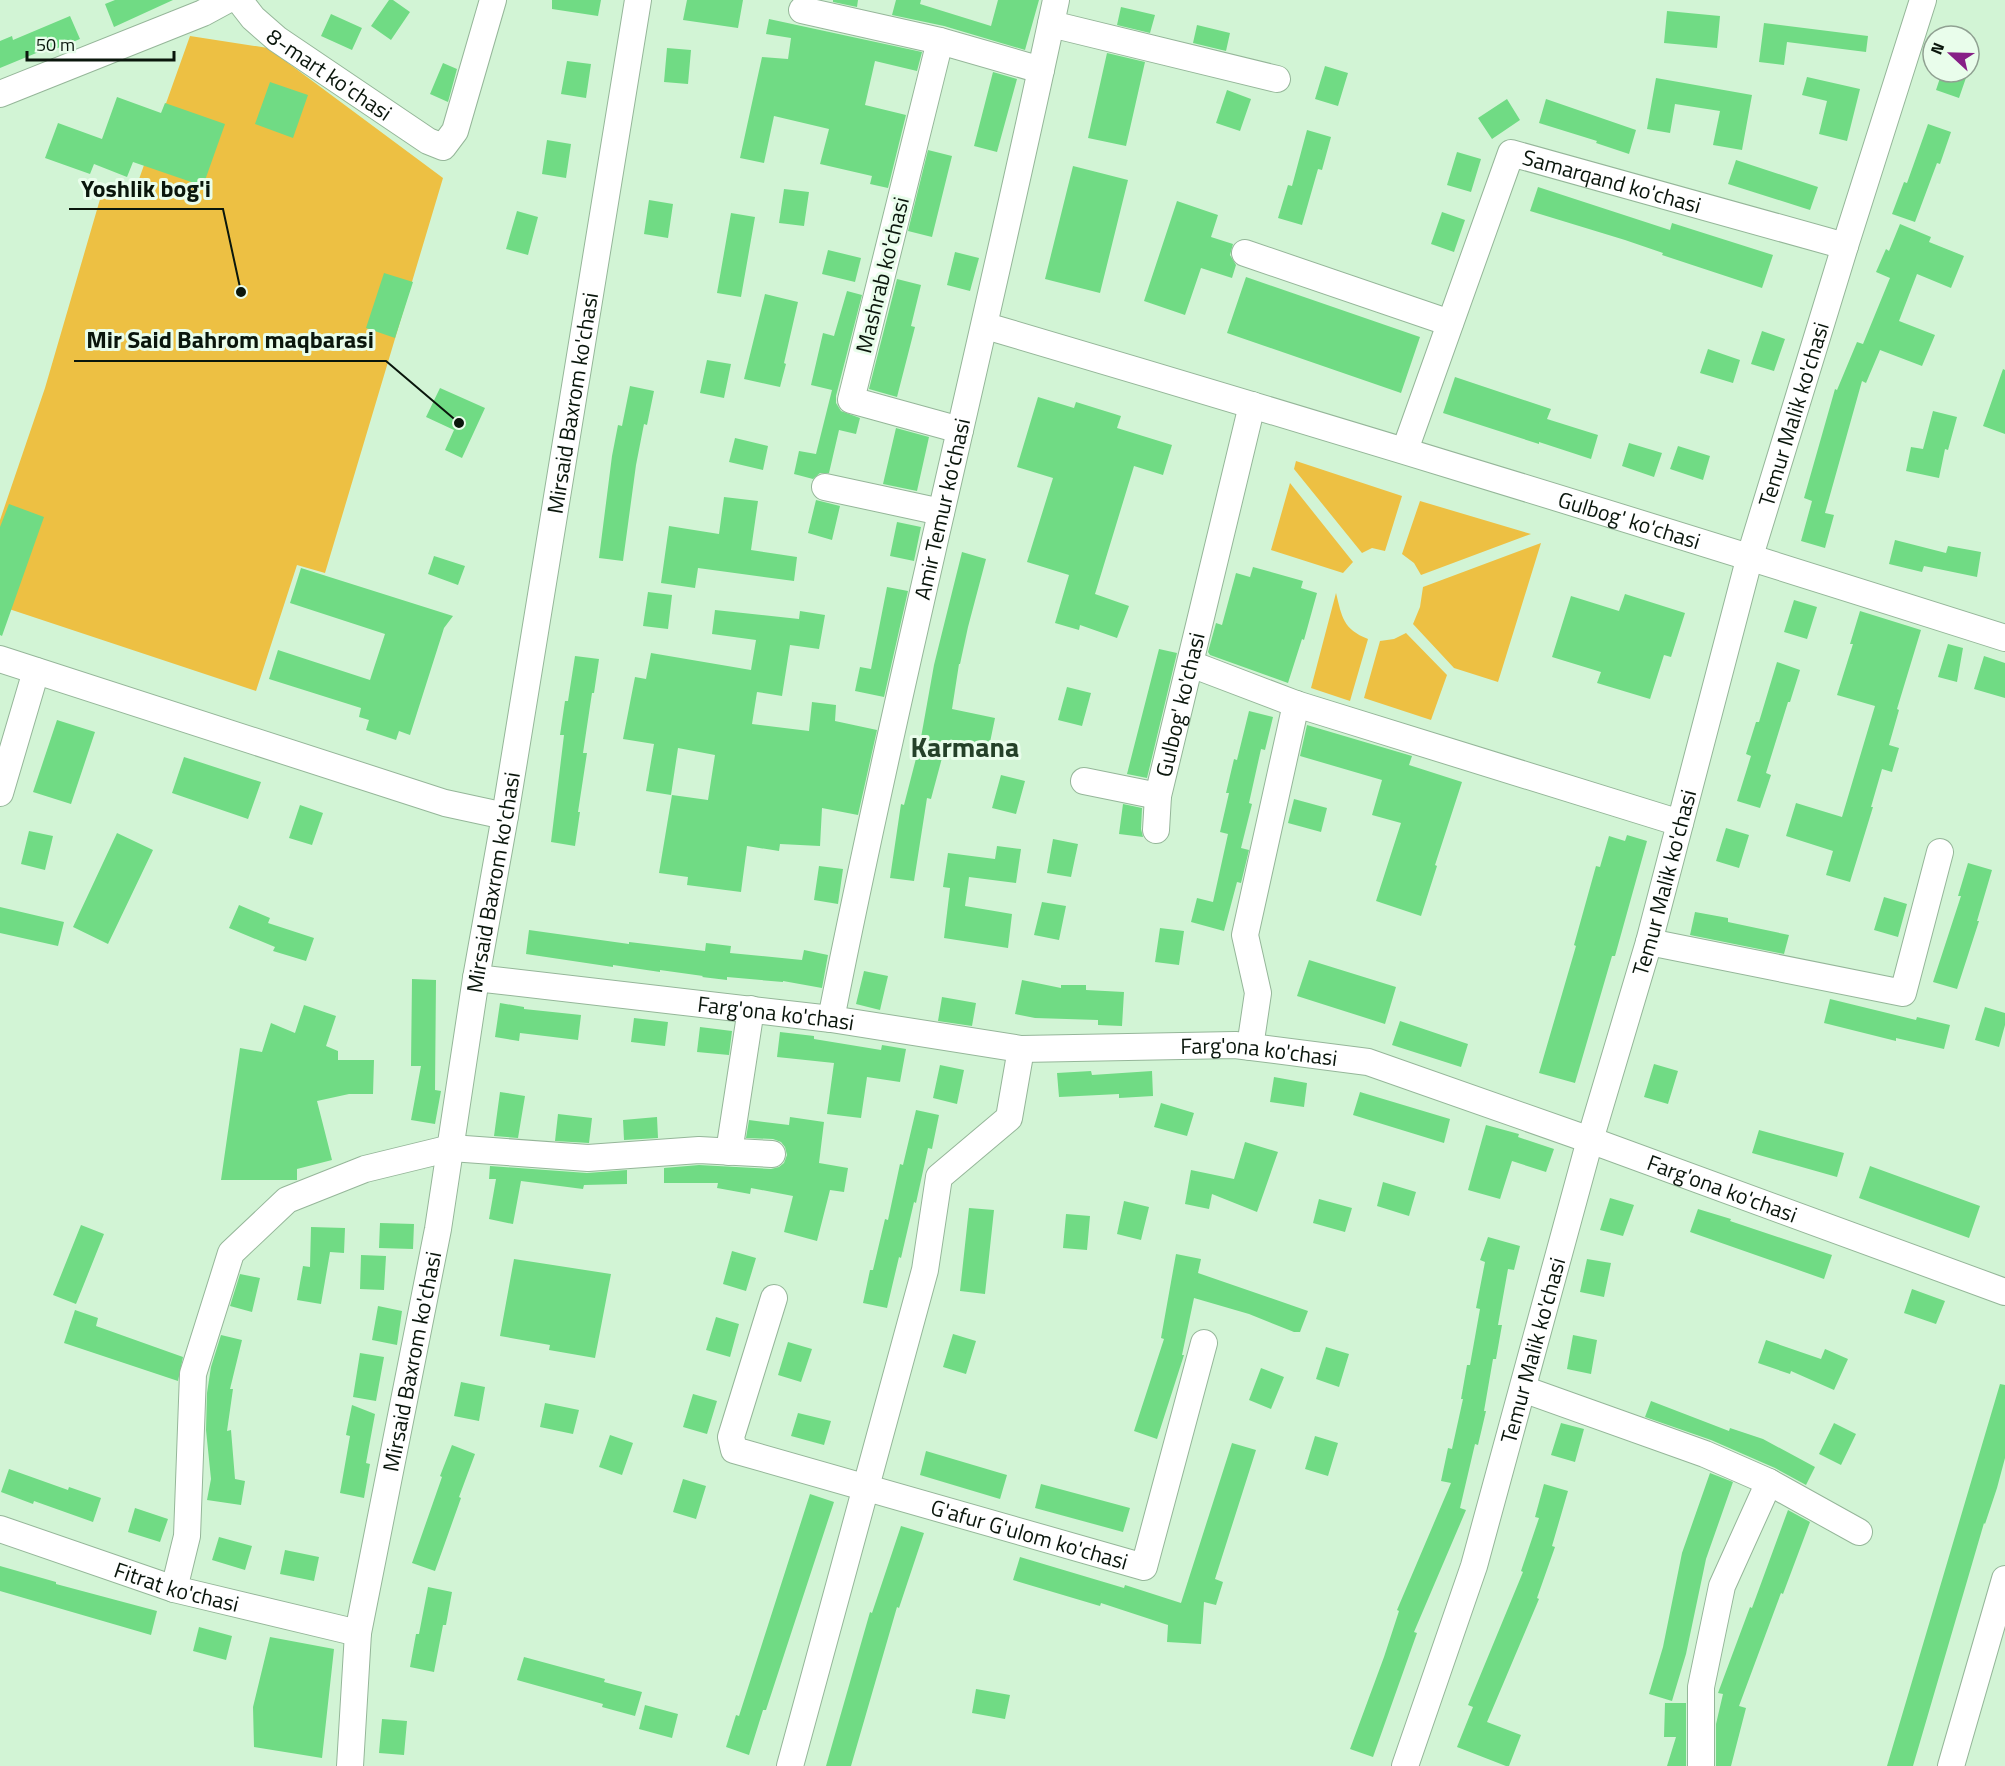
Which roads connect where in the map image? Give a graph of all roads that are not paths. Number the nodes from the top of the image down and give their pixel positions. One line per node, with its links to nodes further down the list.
1 (227, 0): 11 (street)
2 (238, 0): 3 (street, 8-mart ko'chasi)
3 (493, 0)
4 (638, 0): 30 (street, Mirsaid Baxrom ko'chasi)
5 (1923, 0): 12 (street, Temur Malik ko'chasi)
6 (802, 10): 8 (street)
7 (1054, 12): 9 (street, Amir Temur ko'chasi); 10 (street)
8 (940, 41): 9 (street); 17 (street, Mashrab ko'chasi)
9 (1041, 70): 15 (street, Amir Temur ko'chasi)
10 (1277, 79)
11 (0, 94)
12 (1845, 246): 14 (street, Samarqand ko'chasi); 21 (street, Temur Malik ko'chasi)
13 (1245, 253): 14 (street)
14 (1450, 323): 18 (street, Samarqand ko'chasi)
15 (986, 326): 16 (street, Gulbog' ko'chasi); 17 (street, Amir Temur ko'chasi)
16 (1252, 405): 18 (street, Gulbog' ko'chasi); 24 (street, Gulbog' ko'chasi)
17 (960, 430): 20 (street, Amir Temur ko'chasi)
18 (1405, 450): 21 (street, Gulbog' ko'chasi)
19 (825, 487): 20 (street)
20 (941, 512): 37 (street, Amir Temur ko'chasi)
21 (1750, 556): 22 (street, Gulbog' ko'chasi); 31 (street, Temur Malik ko'chasi)
22 (2005, 638)
23 (0, 659): 25 (street)
24 (1191, 664): 26 (street); 29 (street, Gulbog' ko'chasi)
25 (36, 671): 28 (street); 30 (street)
26 (1296, 704): 31 (street); 38 (street)
27 (1084, 781): 29 (street)
28 (0, 793)
29 (1158, 796): 32 (street, Gulbog' ko'chasi)
30 (505, 816): 35 (street, Mirsaid Baxrom ko'chasi)
31 (1680, 823): 34 (street, Temur Malik ko'chasi)
32 (1156, 830)
33 (1940, 852): 34 (street)
34 (1649, 942): 40 (street, Temur Malik ko'chasi)
35 (476, 978): 36 (street, Farg'ona ko'chasi); 41 (street, Mirsaid Baxrom ko'chasi)
36 (751, 1008): 37 (street, Farg'ona ko'chasi); 42 (street)
37 (831, 1019): 39 (street, Farg'ona ko'chasi)
38 (1251, 1047): 39 (street, Farg'ona ko'chasi); 40 (street, Farg'ona ko'chasi)
39 (1021, 1049): 49 (street)
40 (1590, 1140): 44 (street, Farg'ona ko'chasi); 47 (street, Temur Malik ko'chasi)
41 (451, 1148): 42 (street); 53 (street); 54 (street, Mirsaid Baxrom ko'chasi)
42 (729, 1152): 43 (street)
43 (772, 1154)
44 (2005, 1292)
45 (774, 1298): 49 (street, G'afur G'ulom ko'chasi)
46 (1204, 1343): 49 (street, G'afur G'ulom ko'chasi)
47 (1523, 1389): 48 (street); 57 (street, Temur Malik ko'chasi)
48 (1769, 1482): 51 (street); 58 (street)
49 (865, 1487): 56 (street)
50 (0, 1529): 53 (street, Fitrat ko'chasi)
51 (1859, 1532)
52 (2005, 1580): 59 (street)
53 (174, 1589): 54 (street, Fitrat ko'chasi)
54 (358, 1633): 55 (street, Mirsaid Baxrom ko'chasi)
55 (350, 1766)
56 (790, 1766)
57 (1405, 1766)
58 (1701, 1766)
59 (1950, 1766)

